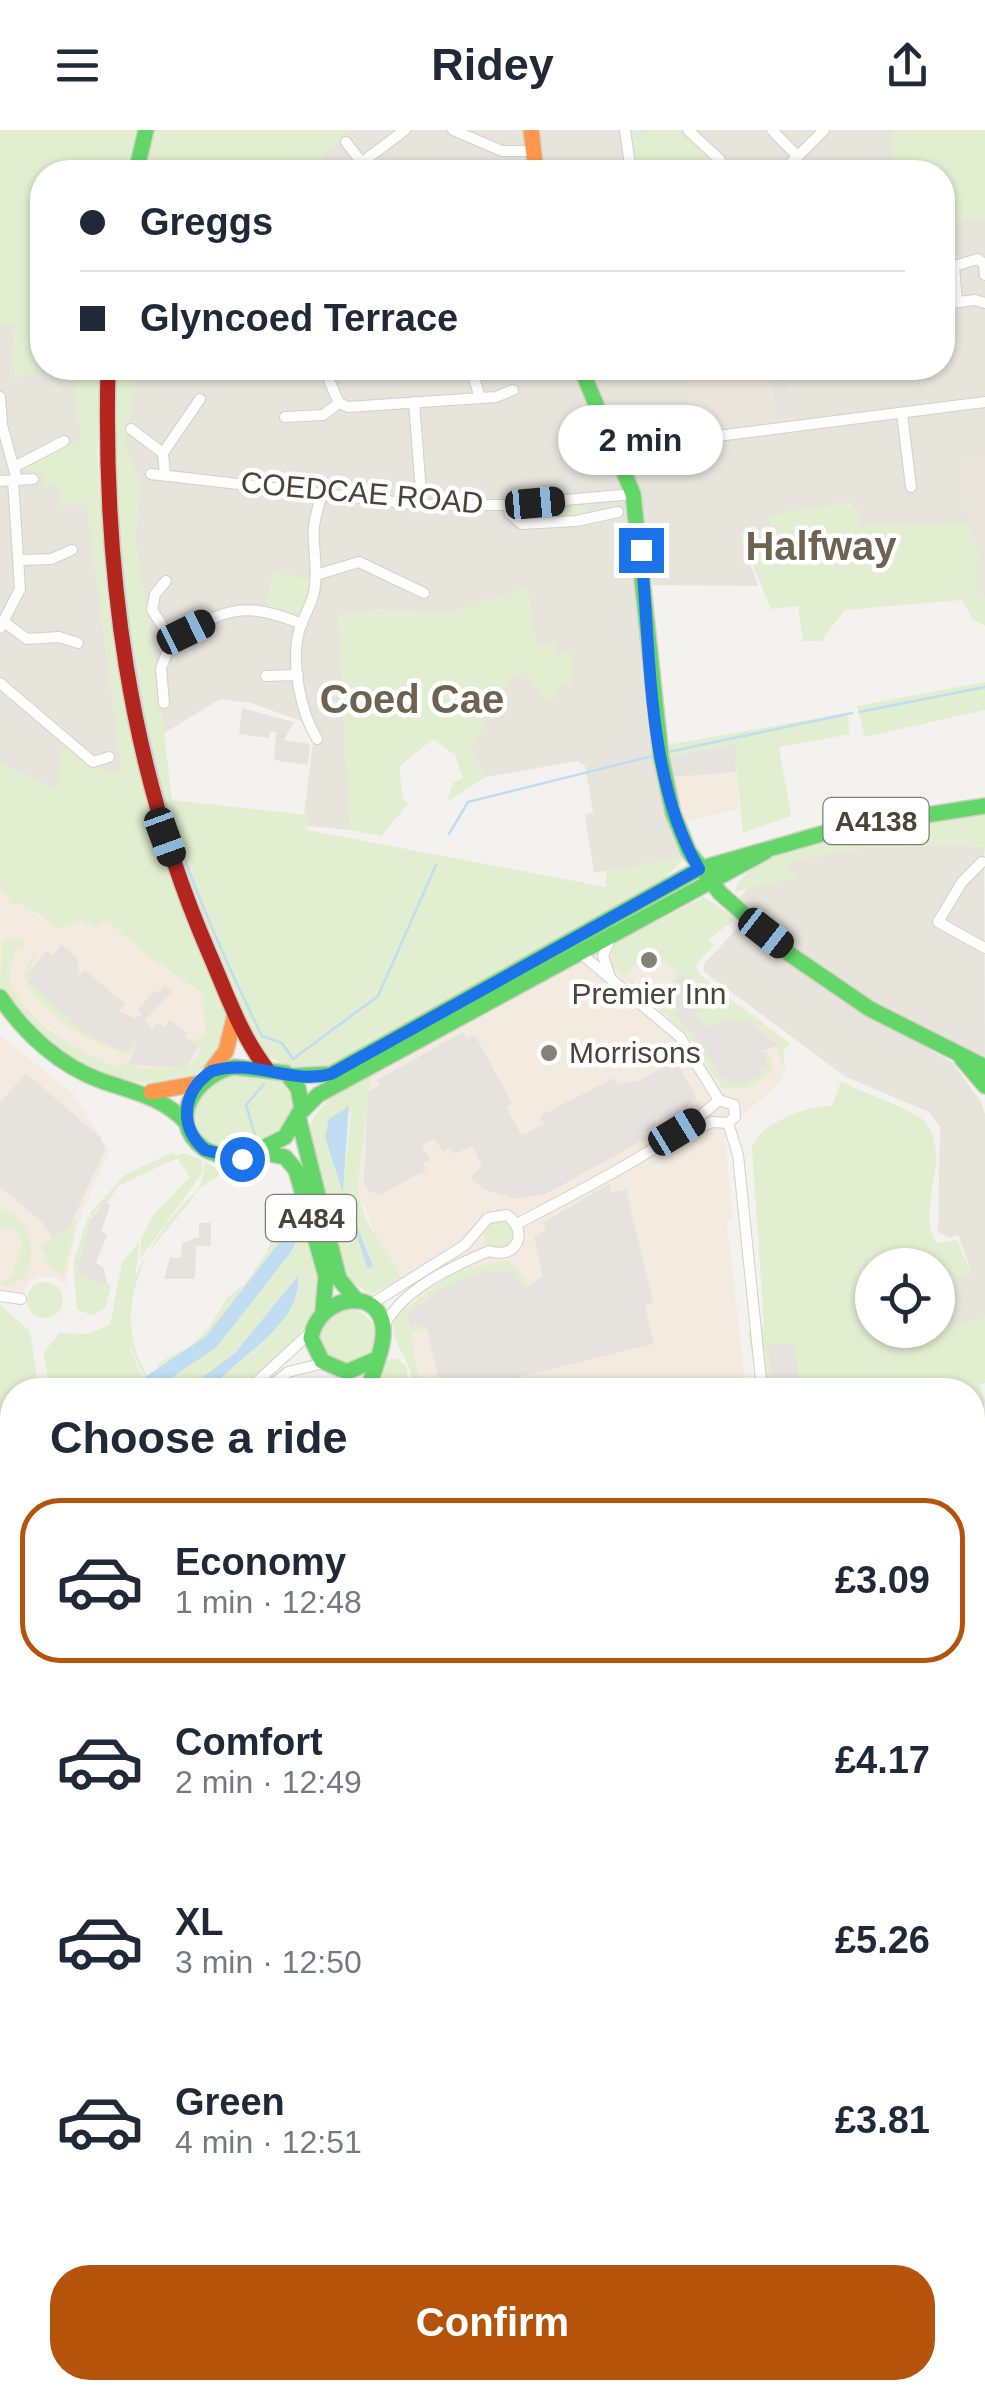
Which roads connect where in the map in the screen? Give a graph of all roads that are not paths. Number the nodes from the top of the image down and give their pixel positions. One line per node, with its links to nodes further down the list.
1 (146, 130): 12 (main road)
2 (404, 130): 14 (street)
3 (453, 130): 10 (street)
4 (531, 130): 10 (main road)
5 (624, 130): 16 (street)
6 (688, 130): 17 (street)
7 (772, 130): 11 (street)
8 (824, 130): 11 (street)
9 (346, 142): 13 (street)
10 (533, 151): 15 (main road)
11 (798, 157): 18 (street)
12 (139, 160)
13 (359, 160)
14 (373, 160)
15 (534, 160)
16 (629, 160)
17 (720, 160)
18 (795, 160)
19 (955, 266): 20 (street)
20 (985, 275)
21 (955, 278): 22 (street)
22 (957, 302): 23 (street)
23 (985, 303)
24 (108, 380): 80 (main road)
25 (329, 380): 34 (street)
26 (474, 380): 30 (street)
27 (587, 380): 39 (main road)
28 (513, 390): 30 (street)
29 (0, 397): 41 (street)
30 (480, 398): 32 (street)
31 (200, 399): 40 (street)
32 (414, 402): 34 (street); 49 (street)
33 (985, 402): 36 (street)
34 (339, 403): 35 (street)
35 (292, 413)
36 (902, 413): 39 (street); 46 (street)
37 (131, 429): 40 (street)
38 (64, 441): 41 (street)
39 (616, 449): 48 (main road)
40 (163, 453): 43 (street)
41 (16, 466): 45 (street)
42 (151, 474): 43 (street, COEDCAE ROAD)
43 (165, 475): 47 (street, COEDCAE ROAD)
44 (33, 479): 45 (street)
45 (10, 480): 53 (street)
46 (911, 487)
47 (322, 493): 49 (street, COEDCAE ROAD); 54 (street)
48 (632, 494): 50 (street, COEDCAE ROAD); 72 (main road)
49 (422, 505): 50 (street, COEDCAE ROAD)
50 (508, 505): 51 (street)
51 (618, 512)
52 (72, 550): 53 (street)
53 (21, 560): 58 (street)
54 (316, 575): 56 (street); 57 (street)
55 (158, 584): 59 (street)
56 (424, 593)
57 (302, 624): 59 (street); 61 (street)
58 (2, 625): 60 (street)
59 (172, 640): 65 (street)
60 (78, 643)
61 (298, 675): 62 (street); 67 (street)
62 (266, 676)
63 (0, 683): 68 (street)
64 (177, 686): 65 (street)
65 (162, 687): 66 (street)
66 (164, 704)
67 (317, 739)
68 (109, 758)
69 (985, 806): 70 (main road, A4138)
70 (770, 848): 72 (main road, A4138); 73 (main road, A4138)
71 (982, 862): 76 (street)
72 (699, 869): 73 (main road); 74 (main road, A4138)
73 (711, 882): 75 (main road, A4138); 81 (main road)
74 (580, 932): 77 (street); 85 (main road, A4138)
75 (614, 932): 77 (main road, A4138); 78 (street)
76 (985, 948)
77 (578, 951): 78 (street); 90 (main road, A4138)
78 (611, 978): 89 (street)
79 (0, 997): 88 (main road)
80 (235, 1014): 83 (main road); 84 (main road)
81 (962, 1058): 82 (main road); 87 (main road)
82 (985, 1067)
83 (266, 1068): 84 (main road); 85 (main road)
84 (212, 1071): 86 (main road)
85 (291, 1076): 90 (main road)
86 (196, 1084): 88 (main road); 92 (main road)
87 (985, 1086)
88 (147, 1092): 92 (main road)
89 (718, 1100): 91 (street); 91 (street)
90 (300, 1116): 93 (main road); 99 (main road, A484)
91 (719, 1119): 94 (street); 109 (street)
92 (186, 1122): 93 (main road)
93 (259, 1152): 100 (main road, A484)
94 (517, 1224): 95 (street); 96 (street)
95 (481, 1228): 96 (street); 99 (street)
96 (489, 1251): 101 (street)
97 (0, 1296): 98 (street)
98 (21, 1299)
99 (362, 1304): 100 (main road); 101 (main road)
100 (324, 1310): 102 (main road)
101 (384, 1327): 103 (main road)
102 (312, 1330): 104 (main road); 105 (street)
103 (377, 1359): 104 (main road); 108 (main road)
104 (329, 1367): 106 (street); 107 (main road)
105 (261, 1378)
106 (281, 1378)
107 (338, 1378)
108 (371, 1378)
109 (761, 1378)

